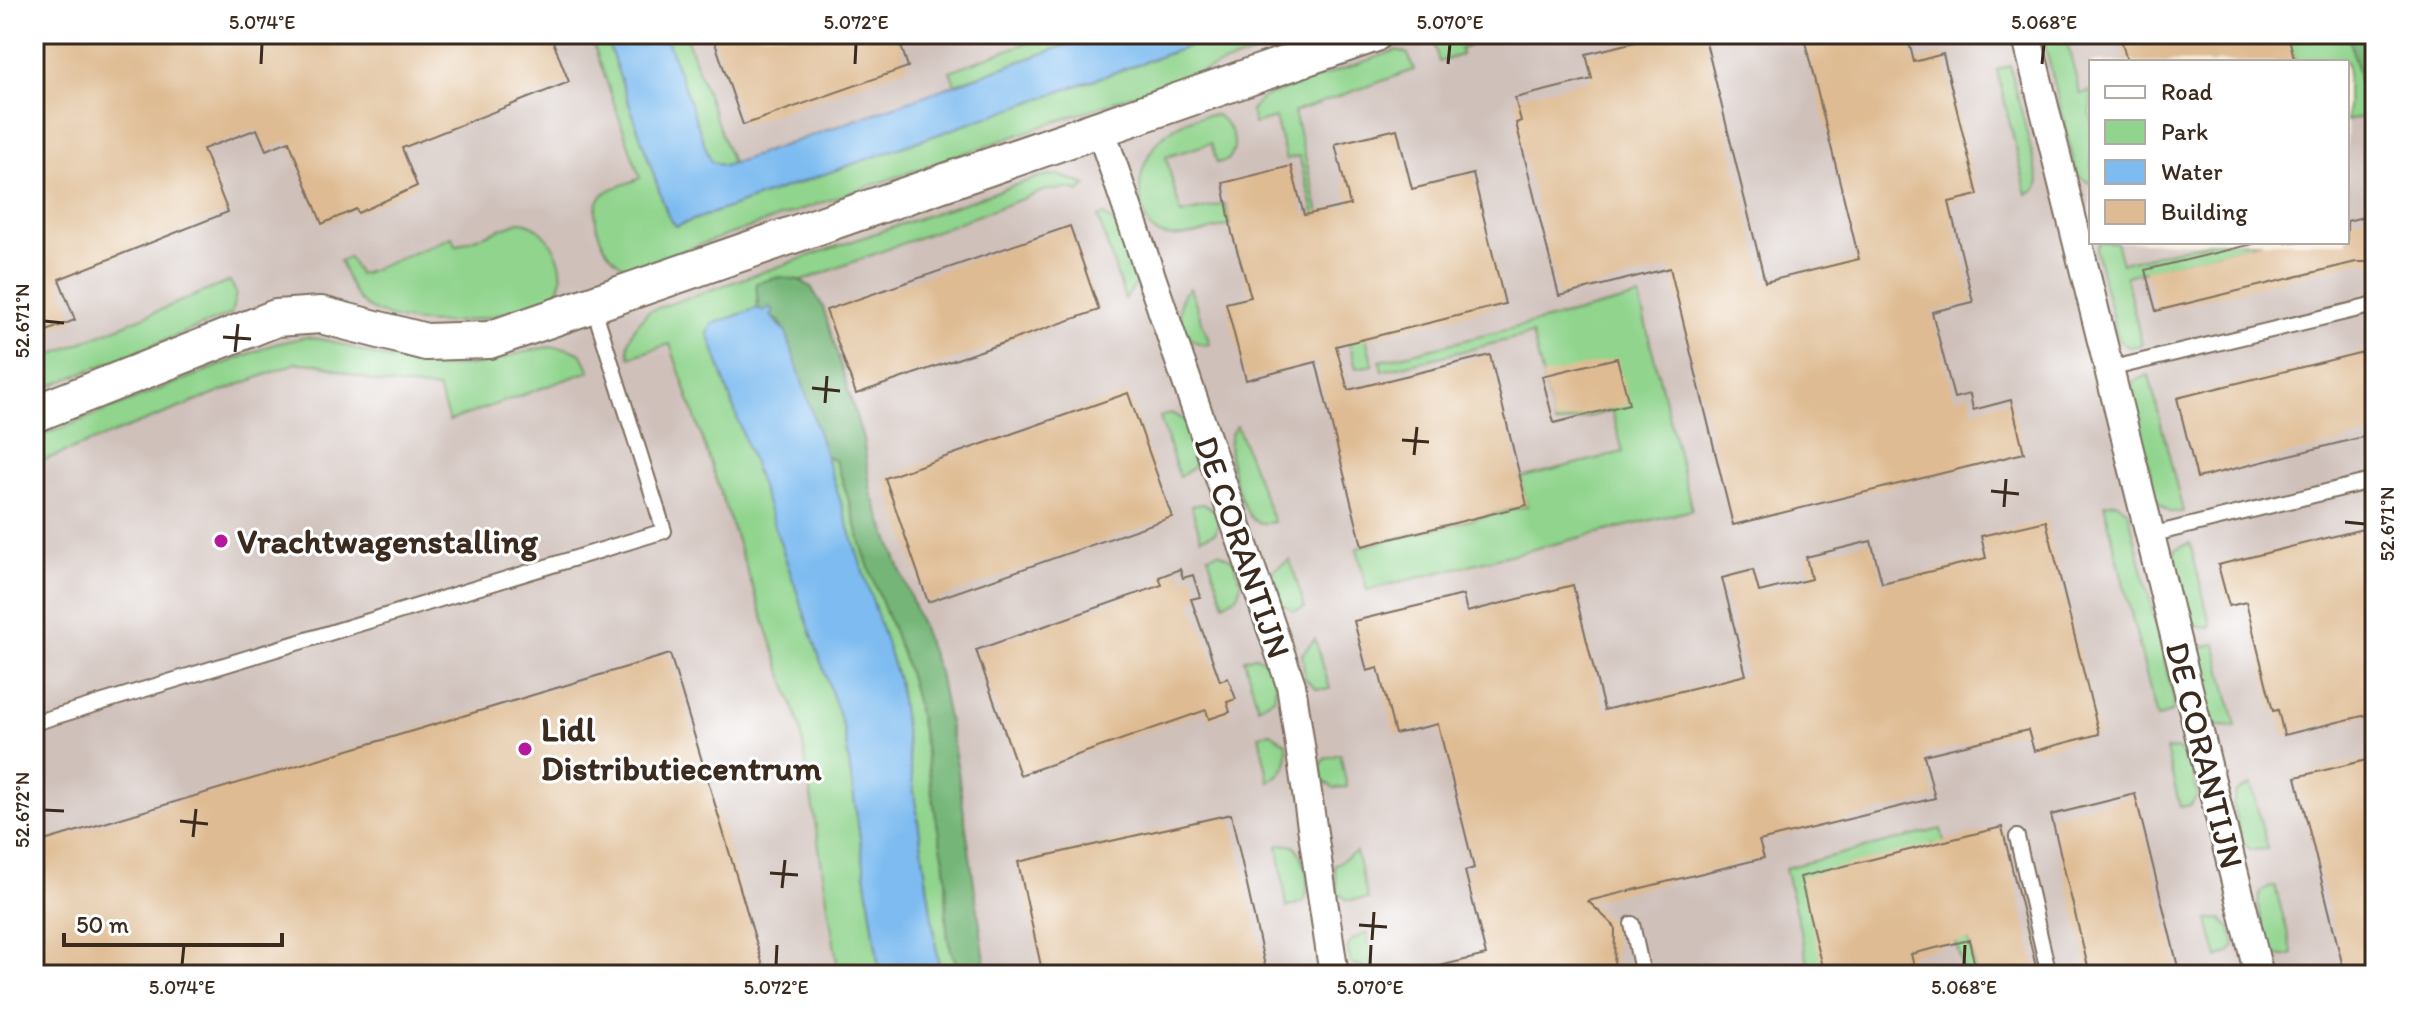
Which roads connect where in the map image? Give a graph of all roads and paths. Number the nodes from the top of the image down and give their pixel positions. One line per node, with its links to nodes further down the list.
1 (1373, 34): 3 (street)
2 (2026, 34): 6 (street, DE CORANTIJN)
3 (1101, 131): 4 (street); 13 (street, DE CORANTIJN)
4 (593, 305): 7 (street); 10 (lane)
5 (2375, 305): 6 (lane)
6 (2109, 369): 9 (street, DE CORANTIJN)
7 (34, 414)
8 (2375, 480): 9 (lane)
9 (2150, 535): 16 (street, DE CORANTIJN)
10 (34, 723)
11 (2017, 837): 15 (lane)
12 (1632, 924): 14 (lane)
13 (1334, 975)
14 (1643, 975)
15 (2049, 975)
16 (2259, 975)

